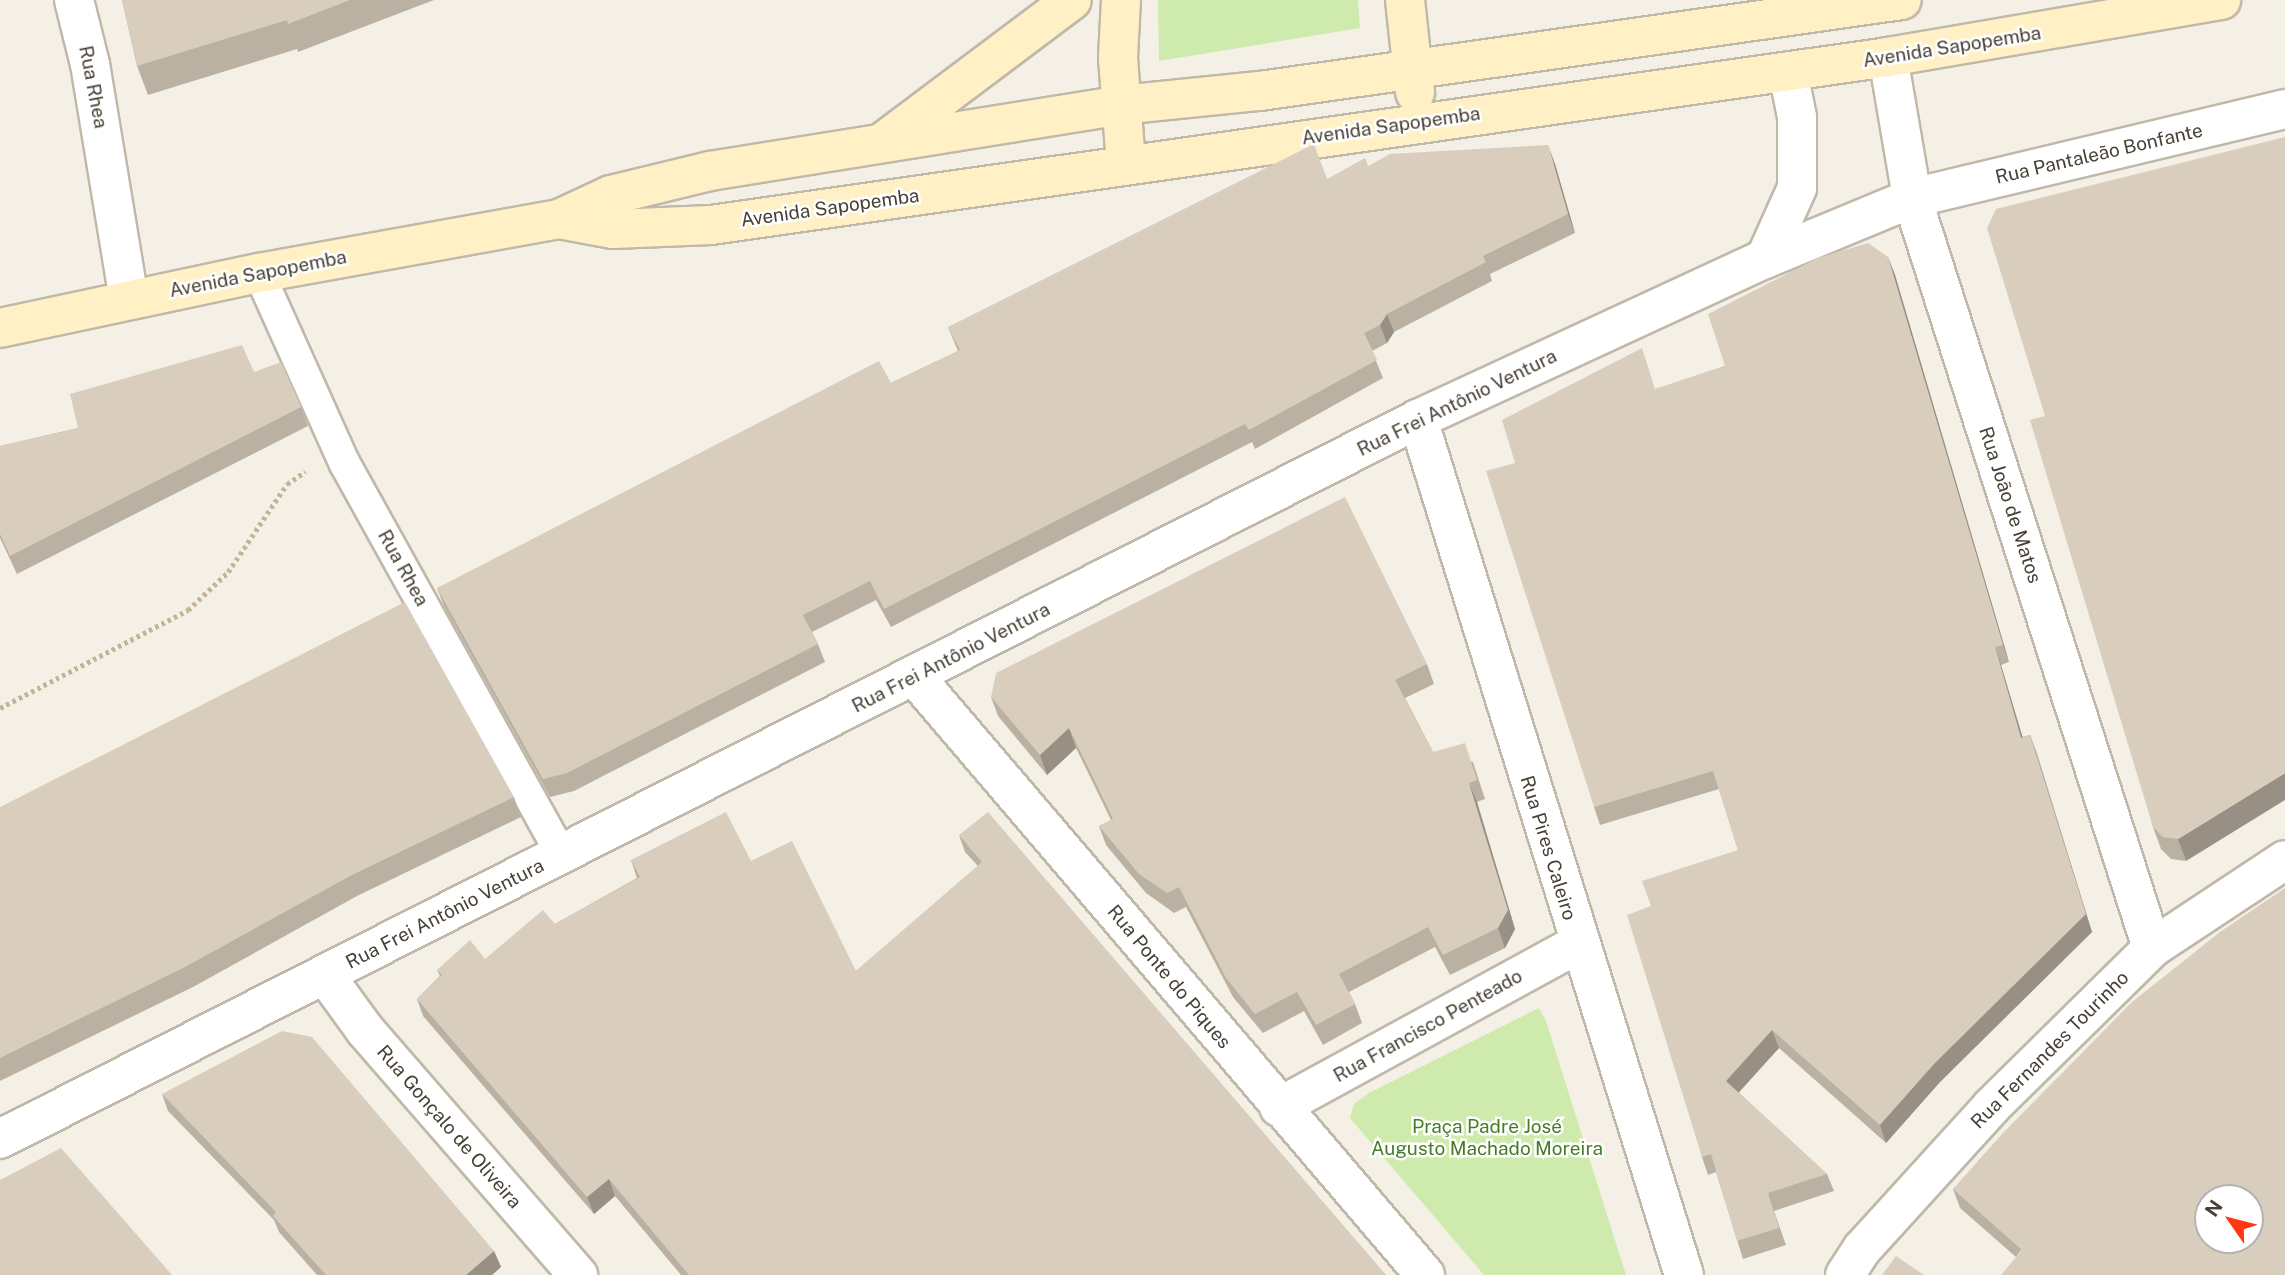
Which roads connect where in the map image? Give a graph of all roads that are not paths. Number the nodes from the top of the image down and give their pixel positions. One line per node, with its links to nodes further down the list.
1 (74, 0): 19 (street, Rua Rhea)
2 (1072, 0): 13 (main road)
3 (1121, 0): 10 (main road)
4 (1405, 0): 8 (main road)
5 (1902, 0): 8 (main road, Avenida Sapopemba)
6 (2221, 0): 7 (main road, Avenida Sapopemba)
7 (1888, 57): 9 (main road, Avenida Sapopemba); 15 (street, Rua João de Matos)
8 (1412, 68): 10 (main road, Avenida Sapopemba); 12 (main road)
9 (1788, 72): 12 (main road, Avenida Sapopemba); 17 (street)
10 (1121, 105): 13 (main road, Avenida Sapopemba); 14 (main road)
11 (2285, 109): 15 (street, Rua Pantaleão Bonfante)
12 (1419, 122): 14 (main road, Avenida Sapopemba)
13 (879, 145): 16 (main road, Avenida Sapopemba)
14 (1126, 165): 16 (main road, Avenida Sapopemba)
15 (1912, 198): 17 (street, Rua Frei Antônio Ventura); 26 (street, Rua João de Matos)
16 (559, 219): 18 (main road, Avenida Sapopemba)
17 (1765, 259): 21 (street, Rua Frei Antônio Ventura)
18 (258, 273): 19 (main road, Avenida Sapopemba); 23 (street, Rua Rhea)
19 (129, 299): 20 (main road, Avenida Sapopemba)
20 (0, 328)
21 (1418, 419): 22 (street, Rua Frei Antônio Ventura); 25 (street, Rua Pires Caleiro)
22 (915, 677): 23 (street, Rua Frei Antônio Ventura); 28 (street, Rua Ponte do Piques)
23 (562, 855): 27 (street, Rua Frei Antônio Ventura)
24 (2285, 860): 26 (street, Rua Fernandes Tourinho)
25 (1577, 944): 28 (street, Rua Francisco Penteado); 32 (street, Rua Pires Caleiro)
26 (2152, 948): 33 (street, Rua Fernandes Tourinho)
27 (326, 975): 29 (street, Rua Frei Antônio Ventura); 30 (street, Rua Gonçalo de Oliveira)
28 (1279, 1107): 31 (street, Rua Ponte do Piques)
29 (0, 1139)
30 (578, 1275)
31 (1425, 1275)
32 (1684, 1275)
33 (1845, 1275)

